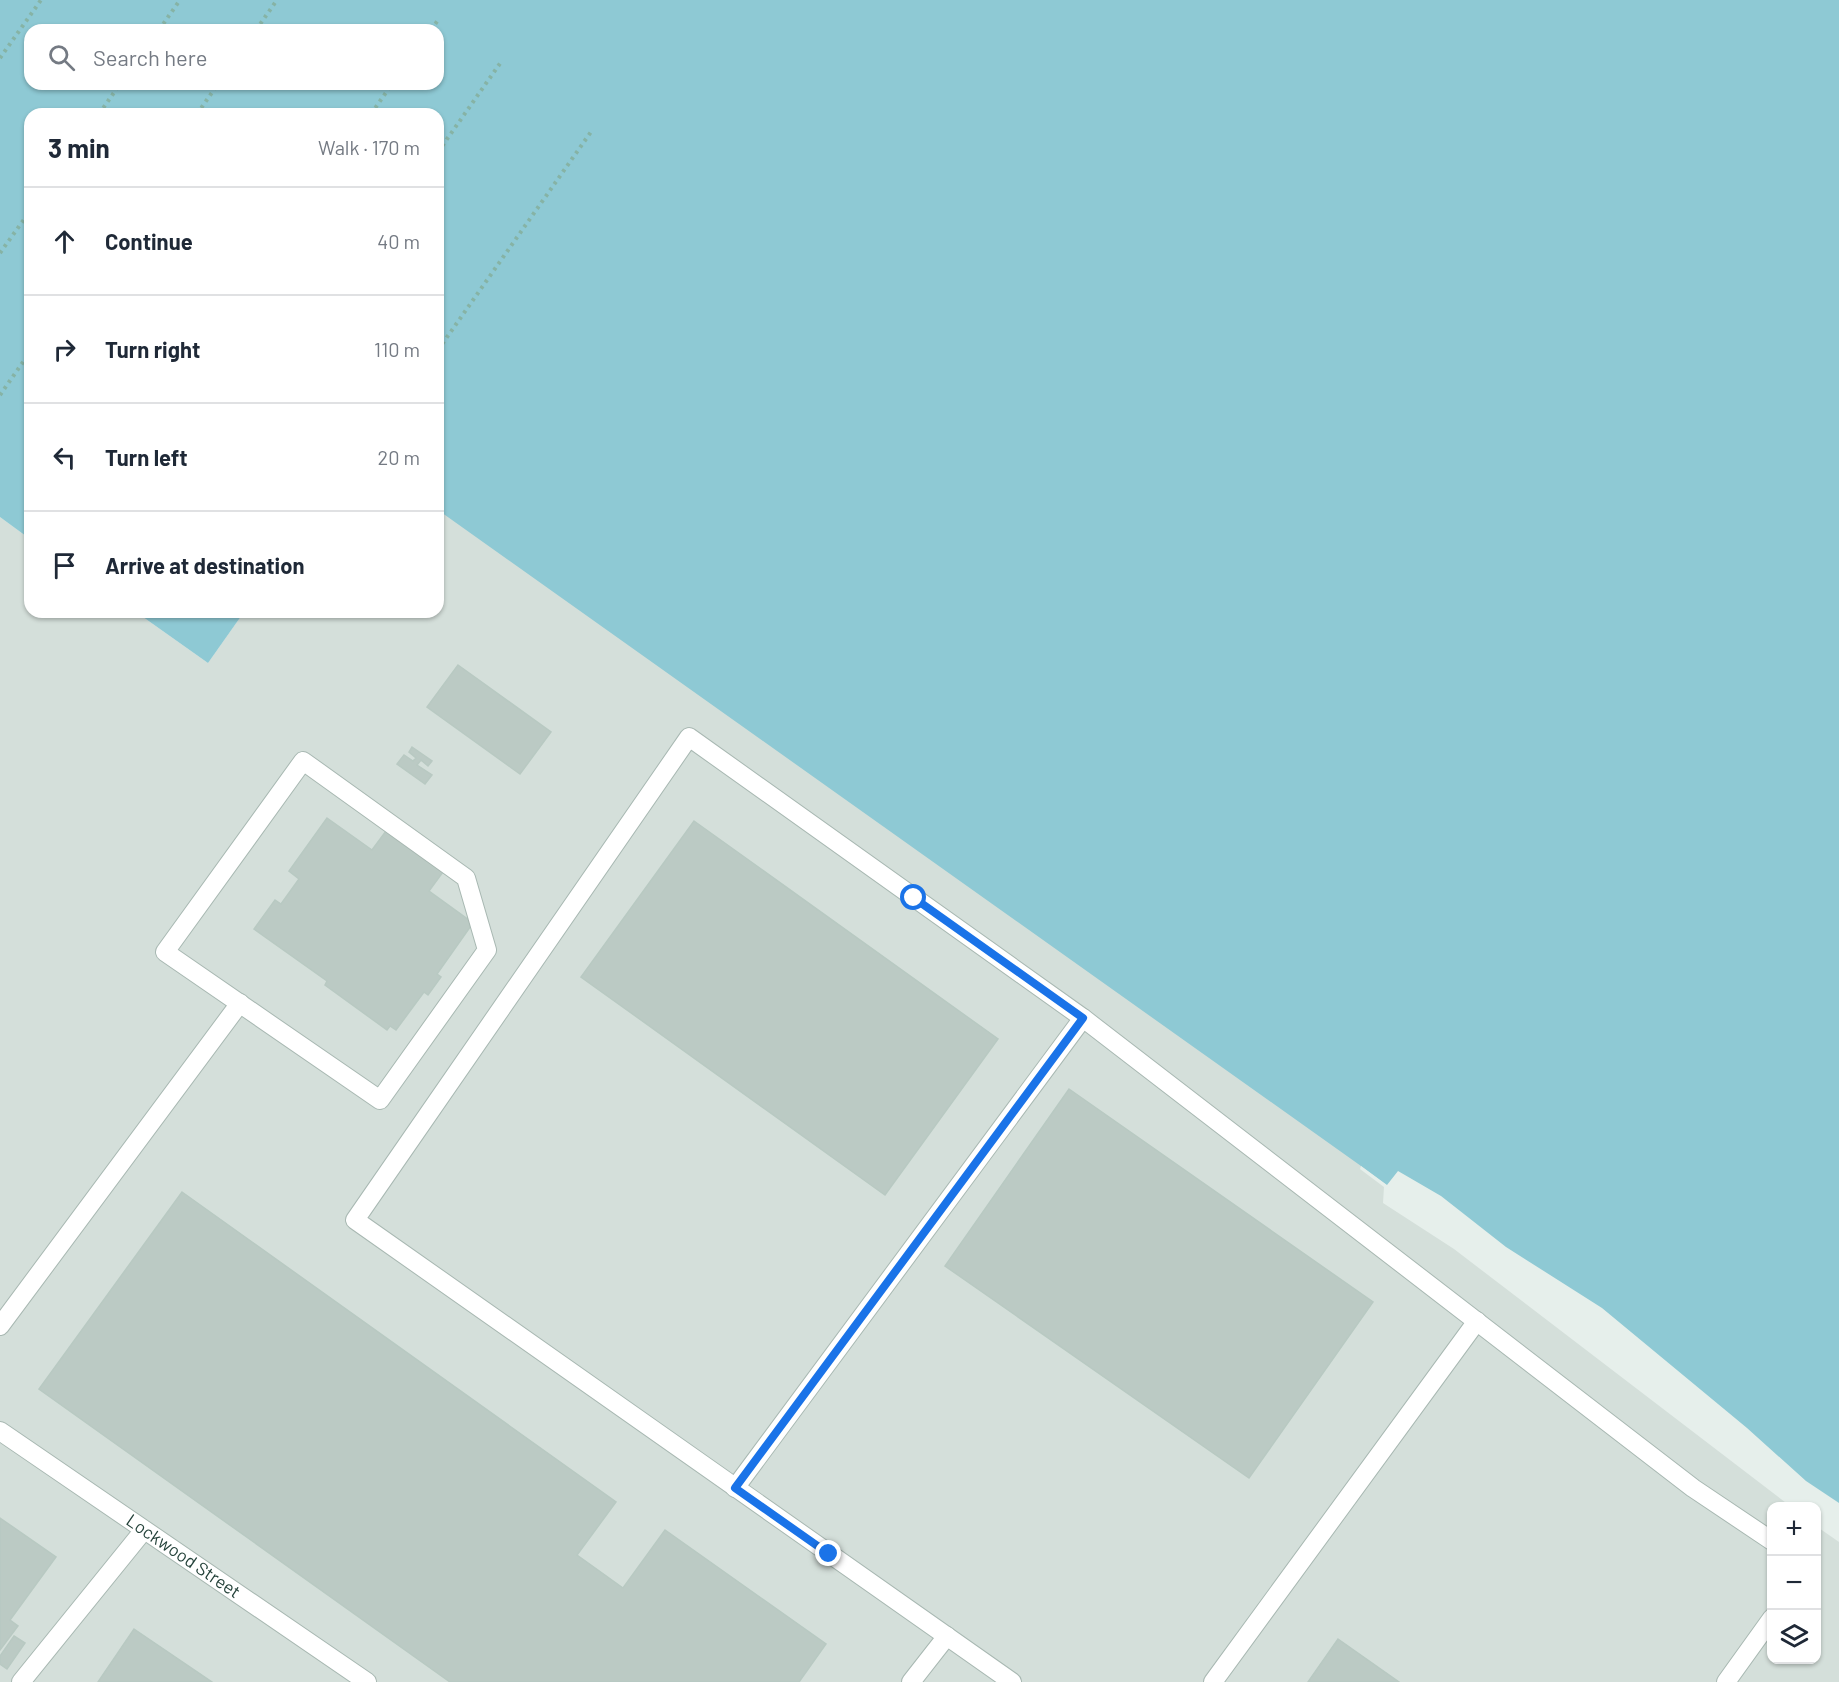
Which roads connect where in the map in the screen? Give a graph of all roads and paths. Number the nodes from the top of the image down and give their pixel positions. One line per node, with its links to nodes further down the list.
1 (41, 0): 6 (path)
2 (180, 0): 7 (path)
3 (277, 0): 8 (path)
4 (438, 20): 9 (path)
5 (24, 24): 10 (path)
6 (24, 24)
7 (163, 24)
8 (260, 24)
9 (435, 24)
10 (0, 58)
11 (501, 62): 19 (path)
12 (116, 90): 15 (path)
13 (214, 90): 16 (path)
14 (388, 90): 17 (path)
15 (103, 108)
16 (201, 108)
17 (375, 108)
18 (593, 129): 22 (path)
19 (444, 143)
20 (24, 219): 21 (path)
21 (0, 253)
22 (444, 341)
23 (24, 361): 24 (path)
24 (0, 395)
25 (240, 1002): 25 (street); 28 (street)
26 (1083, 1018): 27 (street); 30 (street); 30 (street)
27 (1477, 1321): 32 (street); 39 (street)
28 (0, 1326)
29 (0, 1431): 31 (street, Lockwood Street)
30 (735, 1488): 34 (street)
31 (144, 1530): 35 (street); 36 (street, Lockwood Street)
32 (1767, 1538)
33 (1767, 1625): 40 (street)
34 (947, 1636): 37 (street); 38 (street)
35 (21, 1682)
36 (367, 1682)
37 (911, 1682)
38 (1012, 1682)
39 (1213, 1682)
40 (1726, 1682)

